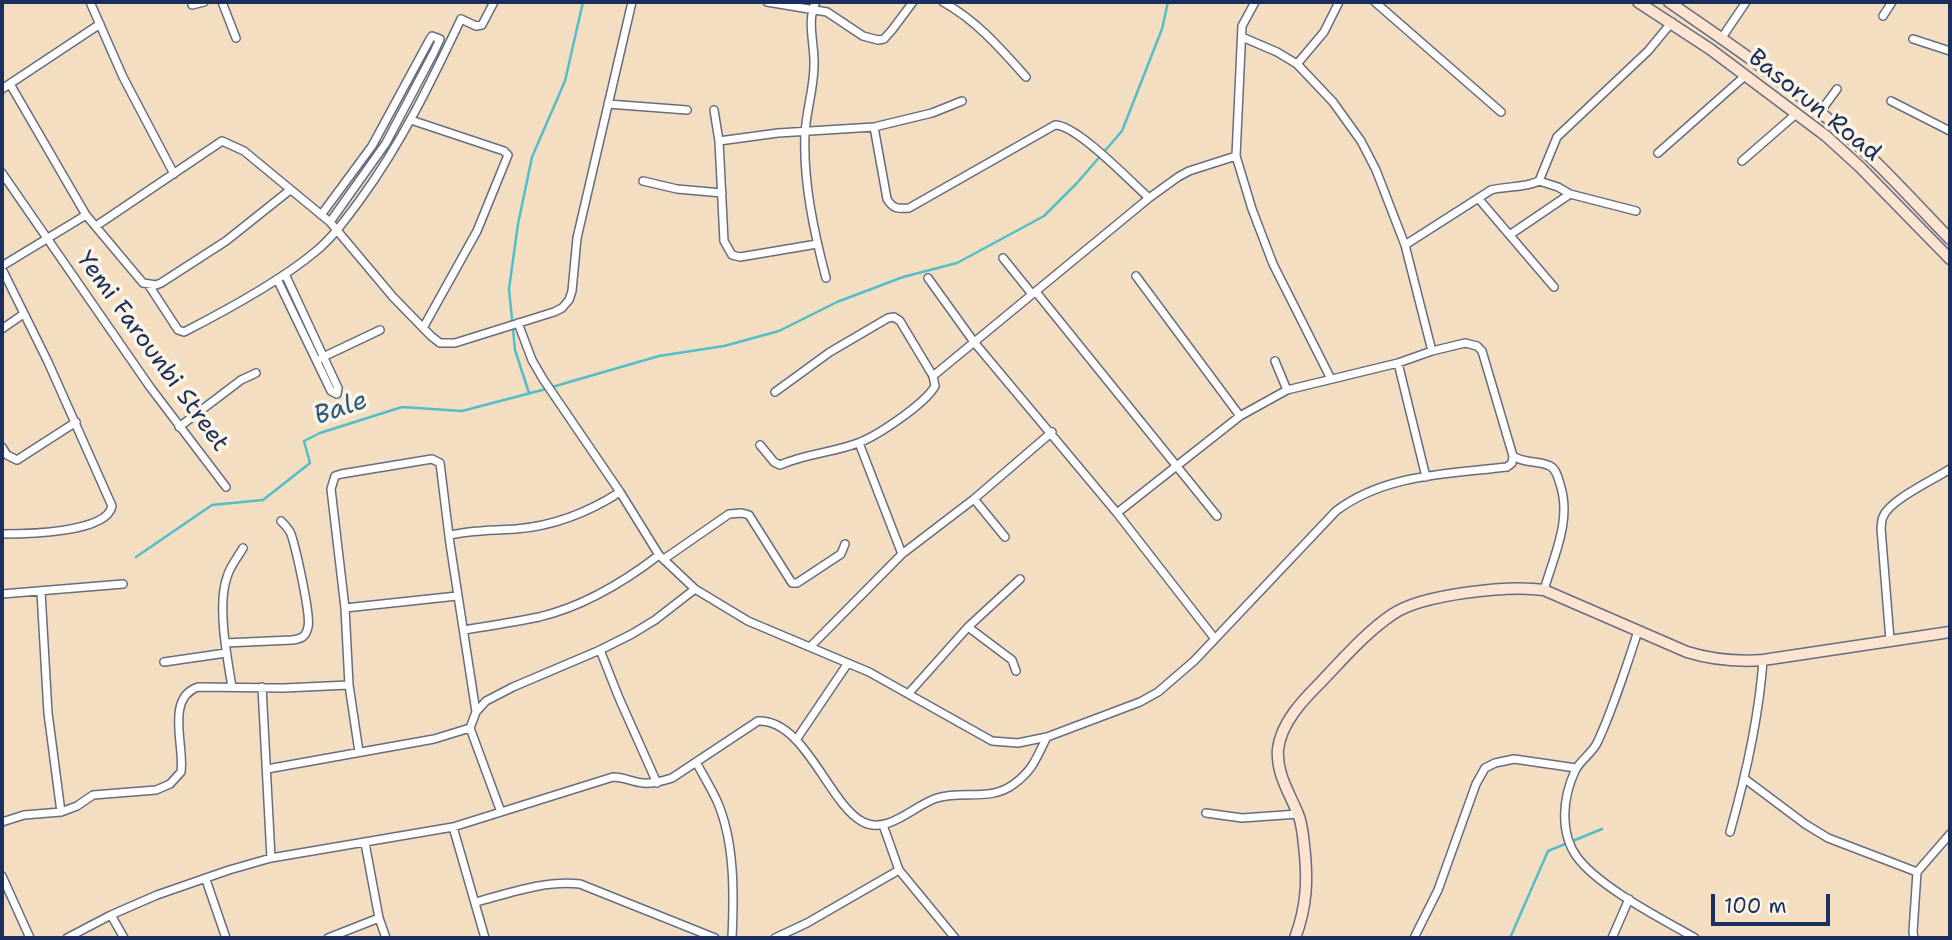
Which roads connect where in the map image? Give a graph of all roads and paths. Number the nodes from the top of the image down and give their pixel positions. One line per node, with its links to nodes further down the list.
1 (90, 2): 21 (street)
2 (204, 2): 17 (street)
3 (222, 2): 23 (street)
4 (494, 2): 43 (street)
5 (632, 2): 37 (street)
6 (767, 2): 18 (street)
7 (816, 2): 18 (street)
8 (913, 2): 18 (street)
9 (943, 2): 29 (street)
10 (1255, 2): 22 (street)
11 (1339, 2): 27 (street)
12 (1375, 2): 40 (street)
13 (1638, 2): 20 (main road, Basorun Road)
14 (1670, 2): 24 (main road, Basorun Road)
15 (1746, 2): 24 (street)
16 (1892, 2): 19 (street)
17 (192, 5)
18 (811, 11): 46 (street)
19 (1884, 16)
20 (1672, 22): 28 (main road, Basorun Road); 54 (street)
21 (100, 24): 30 (street); 52 (street)
22 (1242, 37): 27 (street); 49 (street)
23 (236, 38)
24 (1721, 39): 31 (main road, Basorun Road)
25 (1913, 40): 26 (street)
26 (1950, 51)
27 (1297, 64): 70 (street)
28 (1746, 75): 34 (main road, Basorun Road); 48 (street)
29 (1026, 77)
30 (10, 84): 32 (street); 61 (street)
31 (1787, 86): 34 (main road); 41 (main road, Basorun Road)
32 (2, 89)
33 (1836, 89): 41 (street)
34 (1778, 99): 42 (main road, Basorun Road)
35 (962, 101): 44 (street)
36 (1891, 101): 45 (street)
37 (608, 104): 38 (street); 83 (street)
38 (687, 110)
39 (714, 110): 47 (street)
40 (1501, 112)
41 (1820, 112): 68 (main road, Basorun Road)
42 (1796, 114): 50 (street); 72 (main road, Basorun Road)
43 (411, 120): 65 (street); 84 (street)
44 (873, 127): 46 (street); 58 (street)
45 (1950, 131)
46 (805, 132): 47 (street); 69 (street)
47 (719, 141): 56 (street)
48 (1658, 153)
49 (1236, 156): 58 (street); 94 (street)
50 (1742, 161)
51 (2, 173): 67 (street, Yemi Farounbi Street)
52 (174, 174): 55 (street); 64 (street)
53 (643, 181): 56 (street)
54 (1539, 181): 57 (street); 59 (street)
55 (290, 190): 62 (street); 79 (street)
56 (722, 193): 69 (street)
57 (1570, 194): 60 (street); 66 (street)
58 (1149, 198): 81 (street)
59 (1478, 198): 66 (street); 70 (street)
60 (1636, 211)
61 (86, 215): 64 (street); 67 (street)
62 (321, 215): 63 (street); 63 (street)
63 (330, 222): 65 (street)
64 (96, 226): 79 (street)
65 (338, 230): 74 (street); 84 (street)
66 (1511, 234): 80 (street)
67 (47, 239): 73 (street); 99 (street, Yemi Farounbi Street)
68 (1950, 239)
69 (817, 244): 77 (street)
70 (1405, 245): 88 (street)
71 (1003, 258): 81 (street)
72 (1950, 259)
73 (2, 268): 82 (street)
74 (285, 274): 76 (street); 89 (street)
75 (1136, 276): 97 (street)
76 (276, 278): 79 (street); 89 (street)
77 (826, 278)
78 (928, 278): 87 (street)
79 (148, 284)
80 (1554, 287)
81 (1034, 293): 87 (street); 105 (street)
82 (22, 314): 85 (street); 98 (street)
83 (514, 324): 84 (street); 109 (street)
84 (423, 328)
85 (2, 329)
86 (380, 330): 89 (street)
87 (974, 342): 93 (street); 100 (street)
88 (1432, 351): 91 (street); 104 (street)
89 (321, 358)
90 (1275, 361): 95 (street)
91 (1398, 363): 94 (street); 107 (street)
92 (256, 373): 99 (street)
93 (933, 376): 96 (street); 101 (street)
94 (1331, 379): 95 (street)
95 (1287, 390): 97 (street)
96 (775, 392)
97 (1240, 416): 105 (street)
98 (76, 422): 103 (street); 114 (street)
99 (179, 427): 108 (street, Yemi Farounbi Street)
100 (1052, 432): 110 (street); 111 (street)
101 (859, 443): 102 (street); 119 (street)
102 (760, 445)
103 (2, 447)
104 (1513, 456): 107 (street); 124 (street)
105 (1177, 467): 111 (street); 112 (street)
106 (1950, 469): 134 (street)
107 (1426, 477): 133 (street)
108 (226, 487)
109 (620, 492): 115 (street); 120 (street)
110 (974, 499): 116 (street); 119 (street)
111 (1117, 513): 133 (street)
112 (1217, 516)
113 (281, 521): 135 (street)
114 (2, 534)
115 (450, 535): 127 (street); 128 (street)
116 (1004, 537)
117 (845, 544): 120 (street)
118 (243, 548): 135 (street)
119 (902, 554): 136 (street)
120 (661, 557): 123 (street); 130 (street)
121 (1020, 579): 129 (street)
122 (123, 584): 125 (street)
123 (695, 589): 136 (street); 137 (street)
124 (1544, 590): 131 (main road); 160 (main road)
125 (41, 592): 126 (street); 157 (street)
126 (2, 594)
127 (457, 596): 128 (street); 130 (street)
128 (345, 608): 143 (street)
129 (968, 627): 142 (street); 146 (street)
130 (464, 630): 147 (street)
131 (1638, 631): 139 (main road); 153 (street)
132 (1950, 632): 134 (main road)
133 (1215, 639): 149 (street)
134 (1891, 640): 139 (main road)
135 (225, 643): 138 (street)
136 (810, 647): 141 (street)
137 (600, 650): 147 (street); 156 (street)
138 (226, 653): 140 (street); 144 (street)
139 (1763, 660): 155 (street)
140 (164, 662)
141 (848, 663): 146 (street); 150 (street)
142 (1016, 671)
143 (349, 685): 145 (street); 151 (street)
144 (232, 687): 145 (street); 157 (street)
145 (262, 687): 154 (street)
146 (909, 693): 149 (street)
147 (476, 712): 148 (street)
148 (470, 728): 151 (street); 158 (street)
149 (1047, 737): 162 (street)
150 (796, 740): 152 (street); 162 (street)
151 (359, 752): 154 (street)
152 (696, 762): 156 (street); 184 (street)
153 (1576, 768): 172 (street); 188 (street)
154 (267, 769): 167 (street)
155 (1745, 779): 164 (street); 169 (street)
156 (657, 783): 158 (street)
157 (61, 812): 161 (street)
158 (501, 812): 163 (street)
159 (1206, 813): 160 (street)
160 (1298, 814): 187 (main road)
161 (2, 822)
162 (883, 825): 168 (street)
163 (453, 827): 166 (street); 173 (street)
164 (1730, 832)
165 (1950, 834): 169 (street)
166 (365, 843): 167 (street); 175 (street)
167 (271, 858): 171 (street)
168 (899, 870): 185 (street); 186 (street)
169 (1917, 872): 191 (street)
170 (2, 876): 176 (street)
171 (206, 880): 174 (street); 179 (street)
172 (1629, 899): 189 (street); 190 (street)
173 (476, 902): 182 (street); 183 (street)
174 (111, 915): 177 (street); 178 (street)
175 (379, 918): 180 (street); 181 (street)
176 (30, 938)
177 (67, 938)
178 (124, 938)
179 (226, 938)
180 (328, 938)
181 (386, 938)
182 (485, 938)
183 (715, 938)
184 (732, 938)
185 (775, 938)
186 (955, 938)
187 (1295, 938)
188 (1414, 938)
189 (1612, 938)
190 (1695, 938)
191 (1914, 938)

